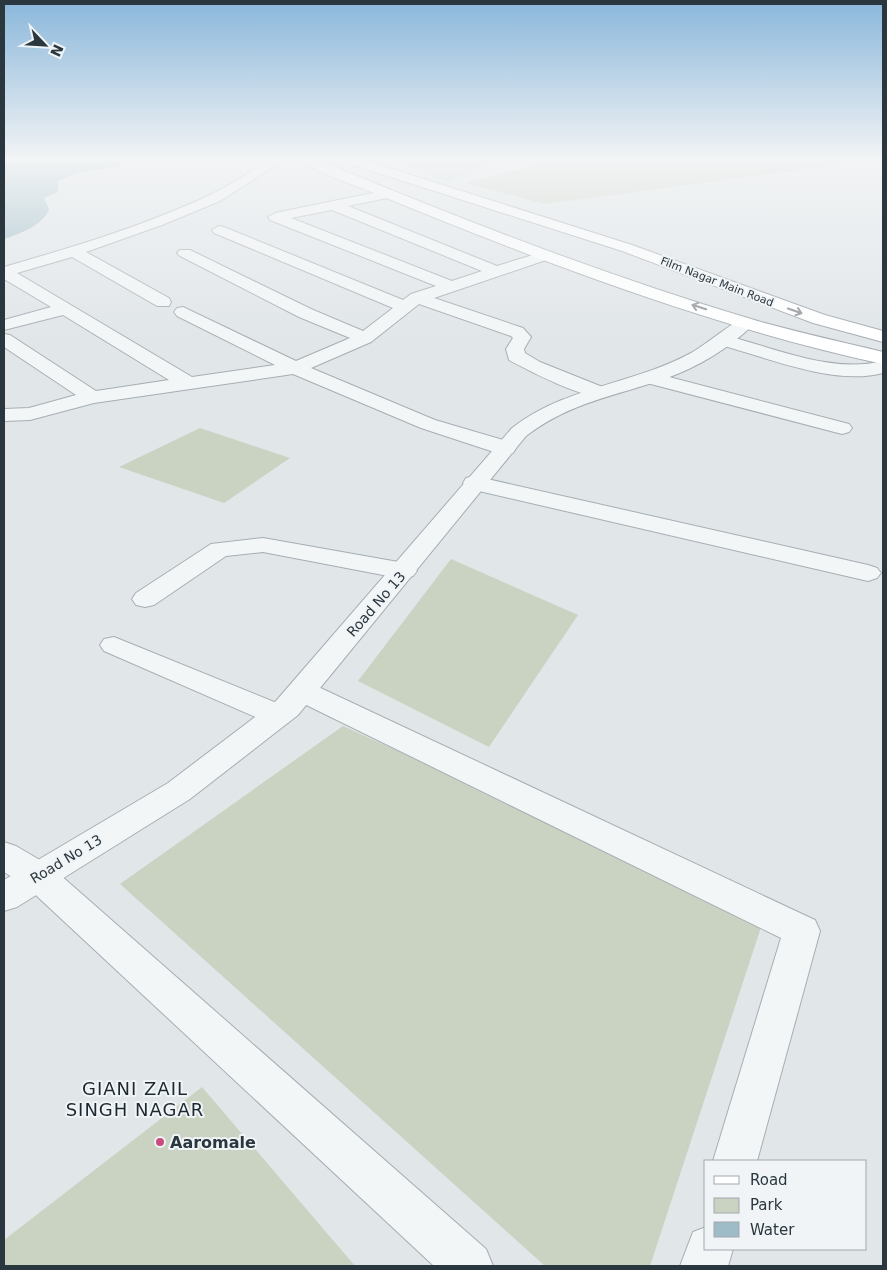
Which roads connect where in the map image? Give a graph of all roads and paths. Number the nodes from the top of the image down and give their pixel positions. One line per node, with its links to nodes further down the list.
1 (160, 219): 7 (street)
2 (281, 219): 12 (street)
3 (368, 219): 10 (street)
4 (451, 219): 9 (main road, Film Nagar Main Road)
5 (536, 219): 19 (main road, Film Nagar Main Road, one-way to 19)
6 (219, 230): 14 (street)
7 (73, 251): 11 (street); 13 (street)
8 (184, 253): 21 (street)
9 (544, 256): 10 (street); 18 (main road, Film Nagar Main Road, one-way to 9)
10 (495, 271): 12 (street)
11 (4, 272): 15 (street)
12 (453, 286): 14 (street)
13 (163, 302)
14 (411, 303): 21 (street); 27 (street)
15 (64, 309): 17 (street); 26 (street)
16 (182, 312): 24 (street)
17 (4, 326)
18 (736, 332): 22 (main road, Film Nagar Main Road); 23 (street); 25 (street, Road No 13)
19 (883, 337)
20 (4, 338): 28 (street)
21 (365, 338): 24 (street)
22 (883, 358)
23 (883, 367)
24 (295, 368): 26 (street); 31 (street)
25 (650, 378): 27 (street, Road No 13); 30 (street)
26 (188, 383): 28 (street)
27 (598, 392): 31 (street, Road No 13)
28 (92, 397): 29 (street)
29 (4, 415)
30 (842, 428)
31 (505, 448): 32 (street, Road No 13)
32 (474, 483): 33 (street, Road No 13); 34 (street)
33 (404, 571): 35 (street); 37 (street, Road No 13)
34 (868, 573)
35 (144, 599)
36 (114, 645): 38 (street)
37 (302, 691): 38 (street, Road No 13); 42 (street)
38 (278, 715): 40 (street, Road No 13)
39 (4, 855): 40 (street)
40 (38, 876): 41 (street, Road No 13); 44 (street)
41 (4, 896)
42 (735, 1160)
43 (710, 1250): 45 (street)
44 (469, 1266)
45 (704, 1266)

